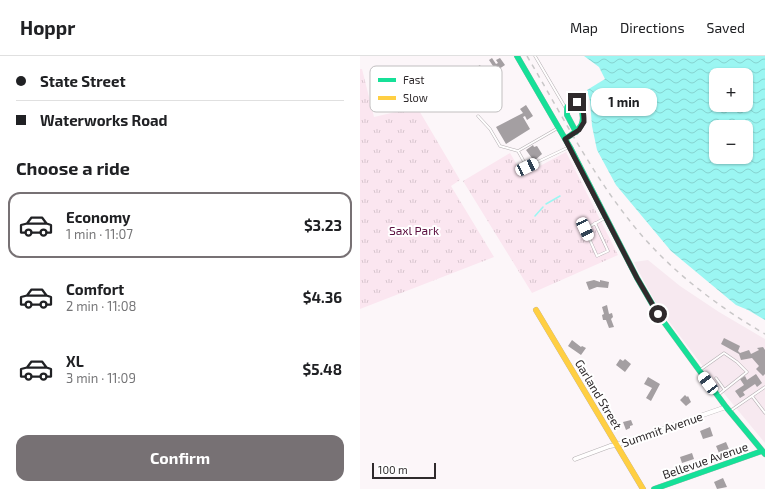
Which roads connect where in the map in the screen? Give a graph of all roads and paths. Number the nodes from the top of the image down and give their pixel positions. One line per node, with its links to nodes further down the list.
1 (517, 56): 5 (main road)
2 (535, 56): 3 (lane)
3 (567, 110): 6 (main road); 6 (main road)
4 (478, 116): 9 (lane)
5 (558, 128): 7 (main road); 9 (lane)
6 (576, 132): 7 (main road)
7 (565, 139): 8 (main road)
8 (570, 147): 9 (lane); 10 (main road)
9 (518, 151)
10 (606, 218): 11 (lane); 13 (main road)
11 (595, 223): 11 (lane)
12 (536, 310): 21 (main road, Garland Street)
13 (699, 371): 16 (lane); 17 (main road)
14 (716, 378): 16 (lane)
15 (765, 387): 18 (lane)
16 (724, 390): 17 (lane)
17 (717, 396): 19 (main road)
18 (752, 396): 19 (lane); 20 (lane)
19 (728, 409): 21 (street, Summit Avenue); 22 (main road)
20 (765, 413)
21 (616, 445): 23 (street, Summit Avenue); 24 (main road, Garland Street)
22 (764, 452): 25 (main road, Bellevue Avenue)
23 (575, 459)
24 (643, 489)
25 (654, 489)

